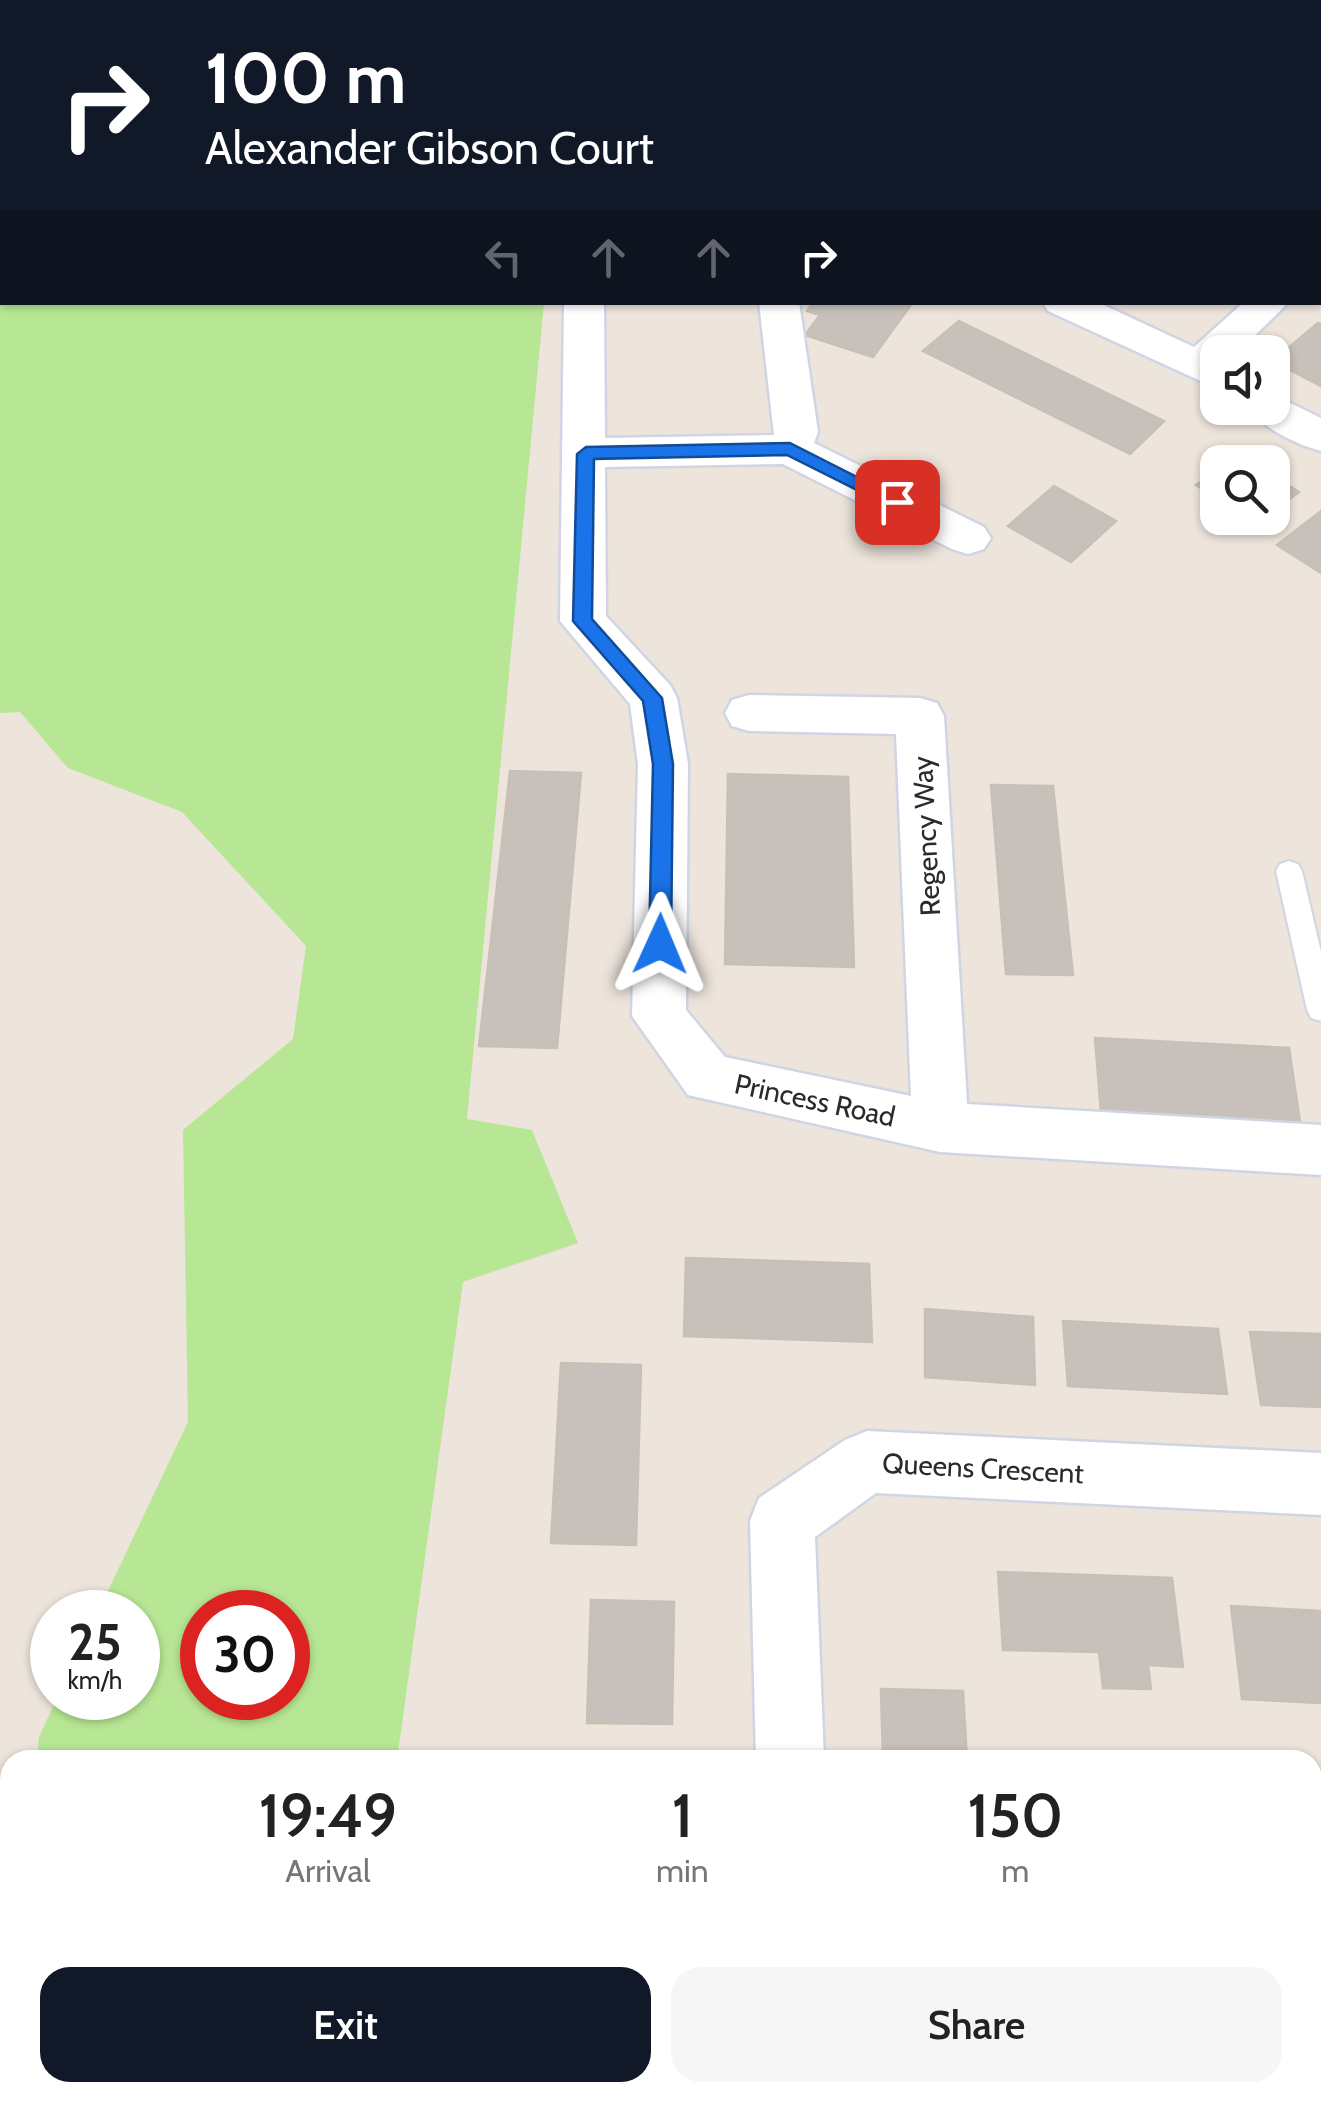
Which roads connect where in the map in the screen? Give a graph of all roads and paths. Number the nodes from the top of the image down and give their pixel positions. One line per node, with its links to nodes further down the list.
1 (584, 305): 10 (street, Princess Road)
2 (780, 305): 9 (street)
3 (1068, 305): 6 (street)
4 (1265, 305): 5 (street)
5 (1239, 335)
6 (1200, 366)
7 (1290, 419): 8 (street)
8 (1321, 437)
9 (790, 449): 10 (street); 11 (street)
10 (586, 454): 15 (street, Princess Road)
11 (968, 538)
12 (749, 713): 15 (street, Regency Way)
13 (1289, 871): 14 (lane)
14 (1321, 1010)
15 (940, 1127): 16 (street, Princess Road)
16 (1321, 1150)
17 (1321, 1484): 18 (street, Queens Crescent)
18 (790, 1750)

